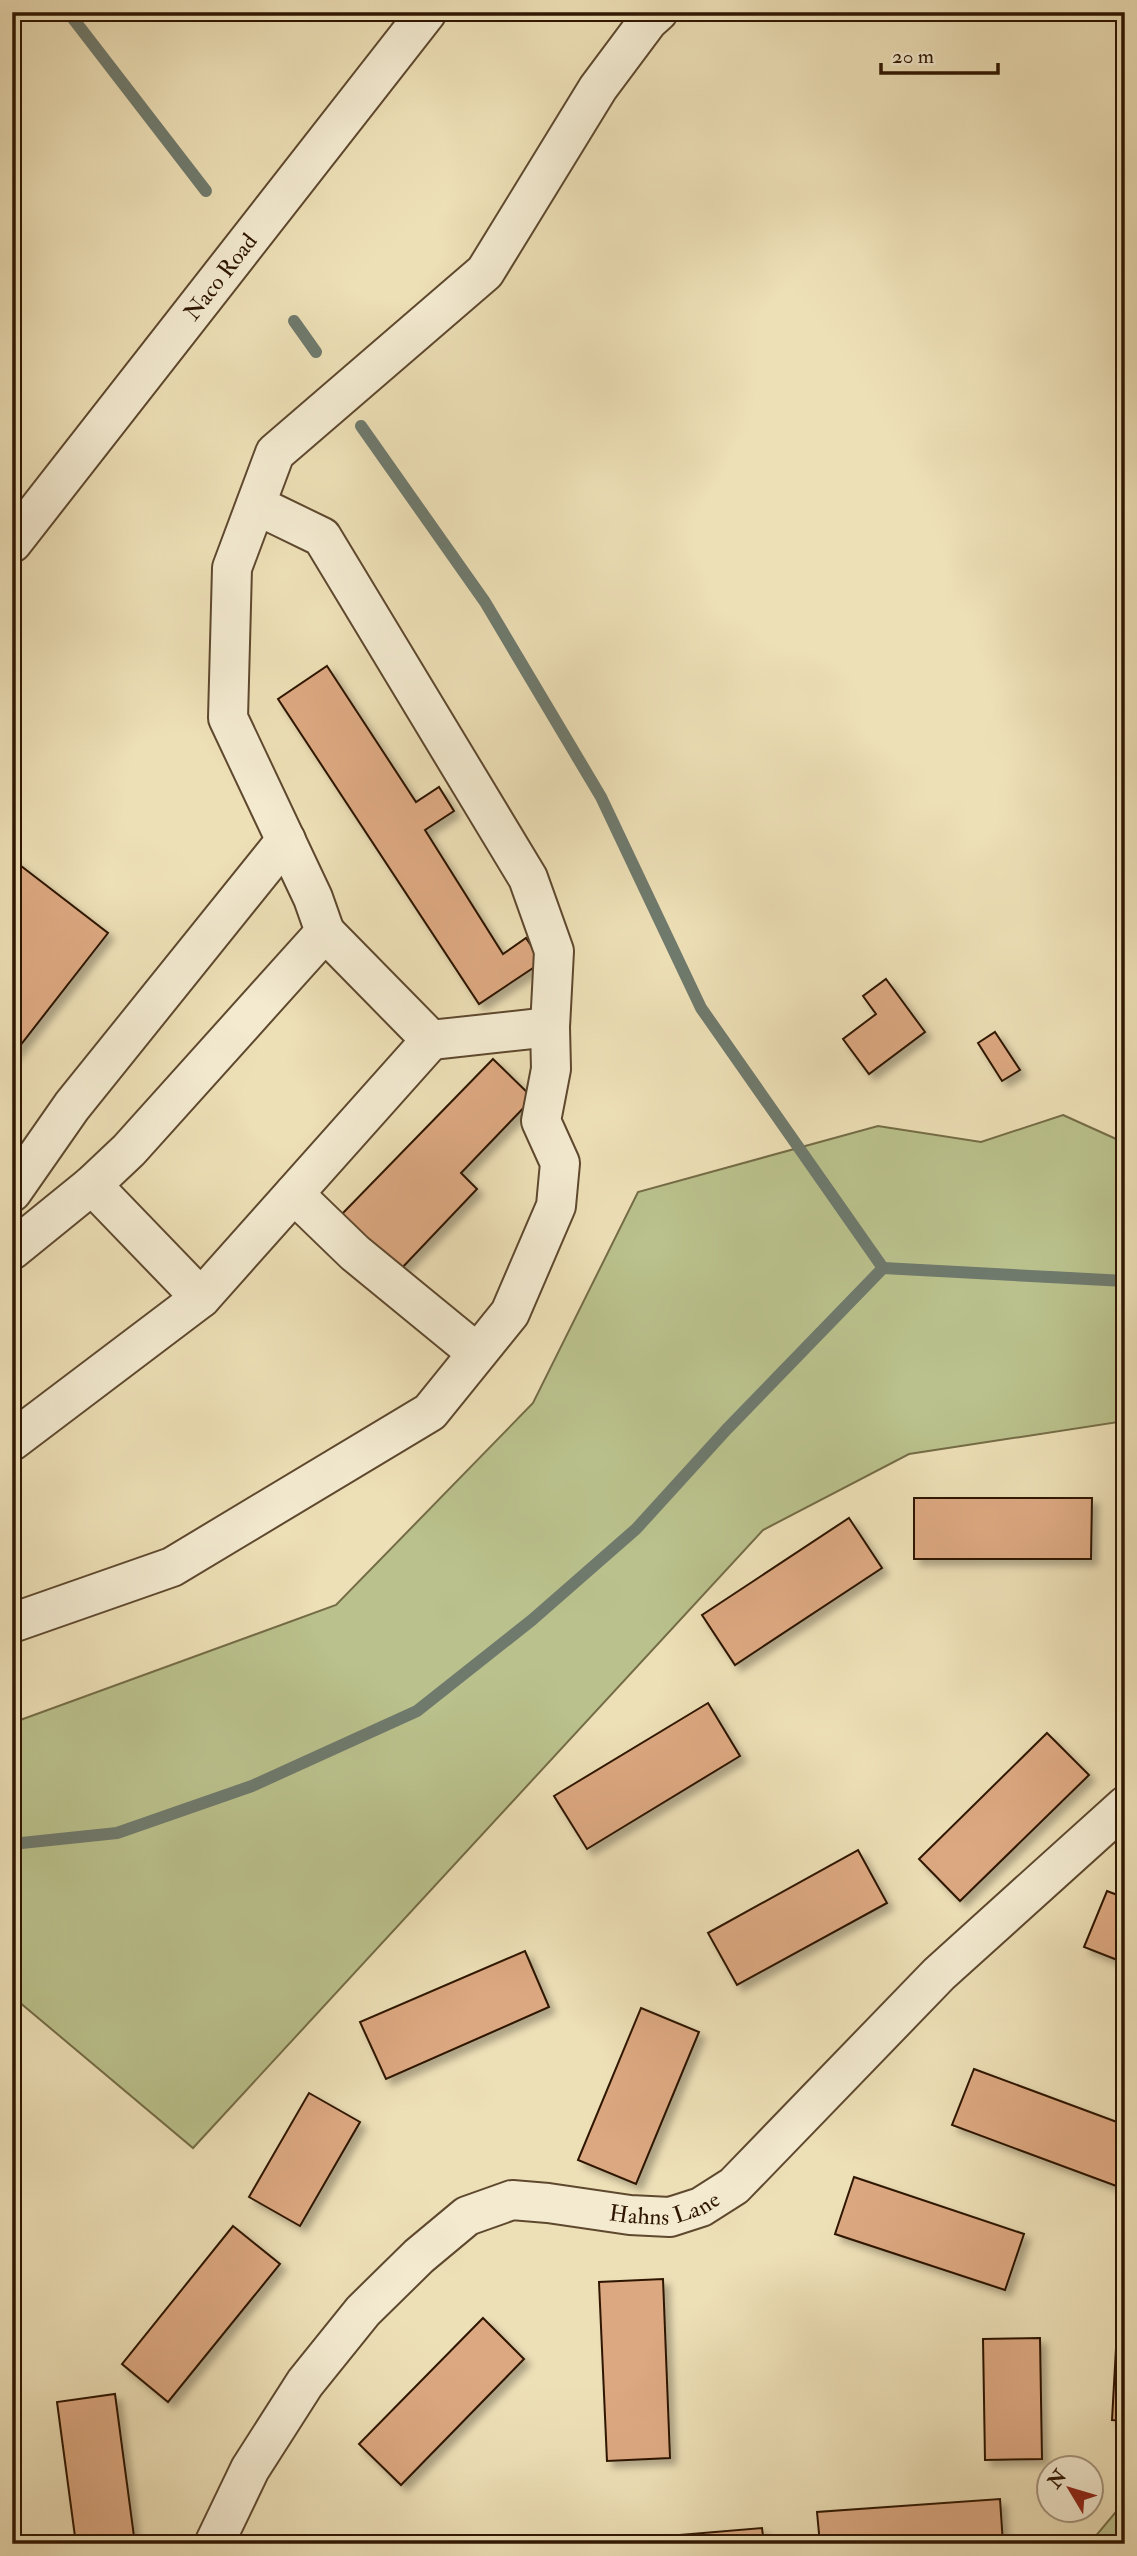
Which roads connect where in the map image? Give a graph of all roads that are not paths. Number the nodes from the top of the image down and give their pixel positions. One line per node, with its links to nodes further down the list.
1 (427, 12): 4 (street, Naco Road)
2 (658, 12): 3 (street)
3 (256, 505): 5 (street); 7 (street)
4 (12, 543)
5 (286, 840): 6 (street); 10 (street)
6 (325, 932): 8 (street); 9 (street)
7 (550, 1027): 8 (street); 14 (street)
8 (431, 1040): 11 (street)
9 (92, 1185): 12 (street); 13 (street)
10 (12, 1192)
11 (294, 1194): 13 (street); 14 (street)
12 (12, 1250)
13 (201, 1298): 15 (street)
14 (477, 1353): 16 (street)
15 (12, 1441)
16 (12, 1623)
17 (1125, 1806): 18 (street, Hahns Lane)
18 (214, 2544)

